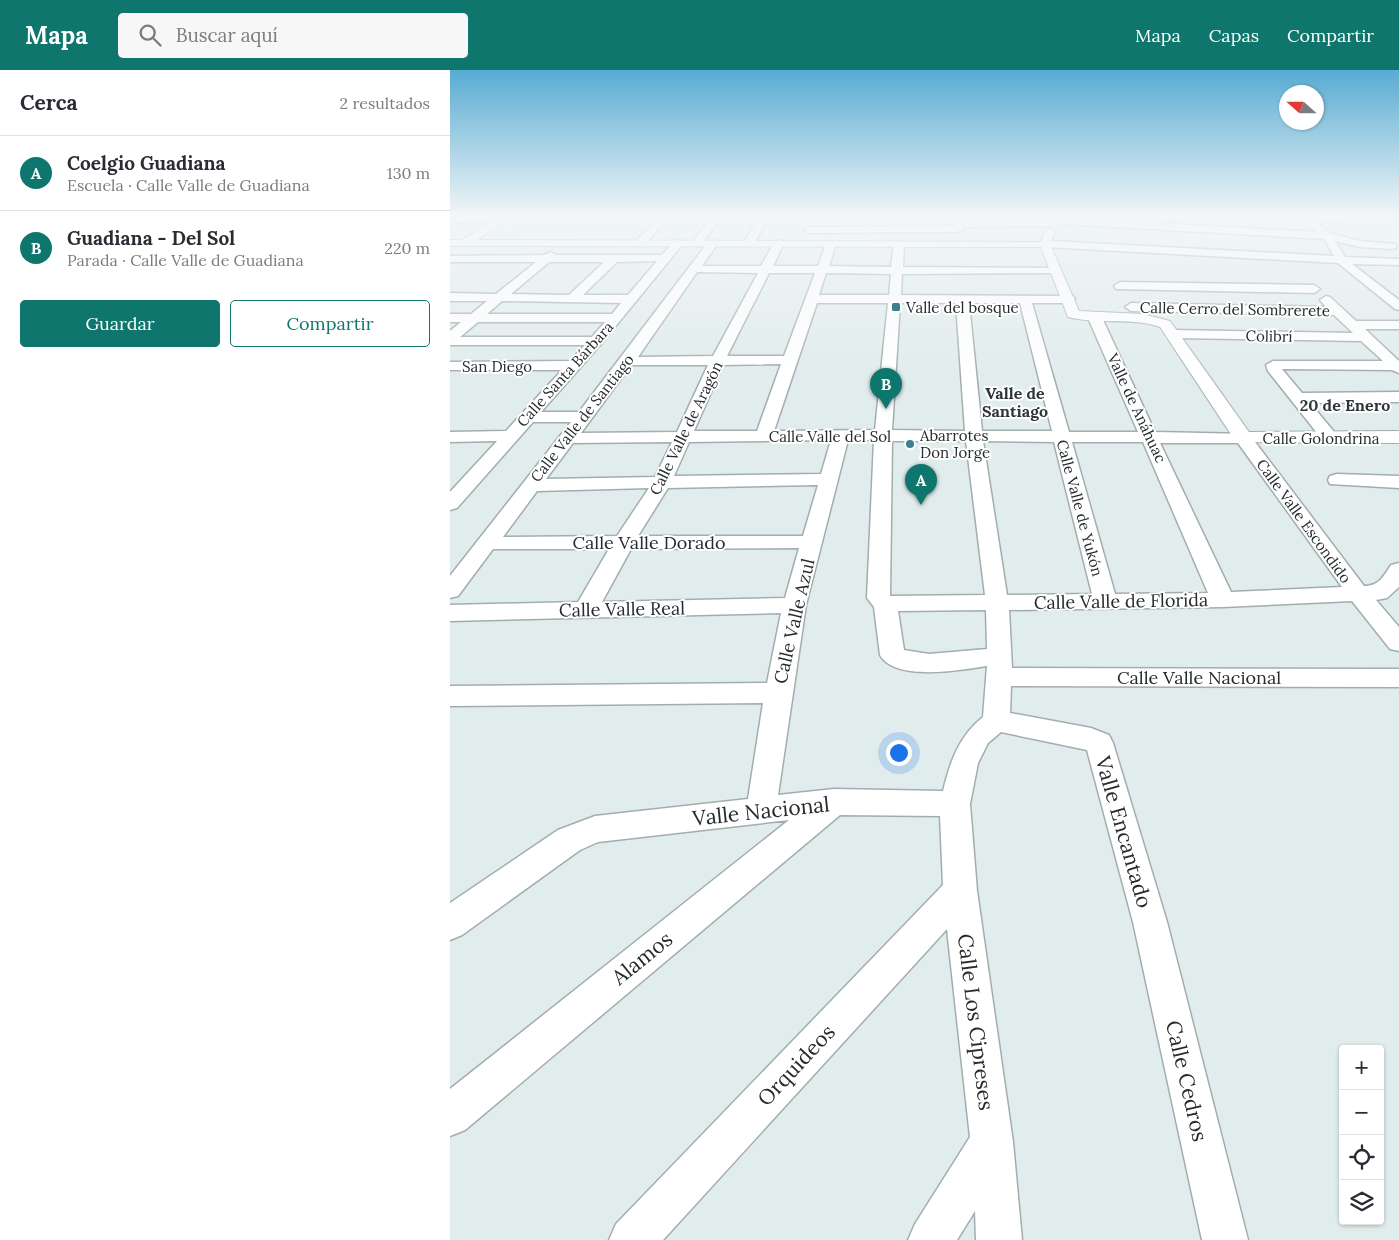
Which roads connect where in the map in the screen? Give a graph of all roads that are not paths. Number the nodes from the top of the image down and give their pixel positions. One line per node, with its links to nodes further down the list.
1 (694, 269): 41 (street, Calle Valle de Santiago)
2 (534, 270): 17 (street)
3 (602, 270): 19 (street)
4 (655, 270): 21 (street, Calle Santa Bárbara)
5 (737, 270): 6 (street)
6 (766, 270): 11 (street); 39 (street, Calle Valle de Aragón)
7 (1116, 270): 15 (street)
8 (1271, 270): 14 (street)
9 (1294, 270): 14 (street)
10 (1353, 270): 26 (street)
11 (822, 271): 12 (street); 22 (street)
12 (896, 271): 13 (street); 20 (street)
13 (1054, 271): 25 (street)
14 (1296, 272): 16 (street)
15 (1118, 274): 16 (street); 28 (street)
16 (1314, 289): 27 (street)
17 (501, 297): 18 (street); 19 (street); 30 (street)
18 (450, 298)
19 (573, 298): 21 (street)
20 (896, 298): 22 (street); 23 (street); 51 (street)
21 (631, 299): 31 (street, Calle Santa Bárbara)
22 (813, 299): 40 (street)
23 (962, 299): 24 (street); 55 (street)
24 (1025, 299): 25 (street); 58 (street, Calle Valle de Yukón)
25 (1069, 299): 32 (street)
26 (1399, 306)
27 (1338, 311): 28 (street, Calle Cerro del Sombrerete); 33 (street)
28 (1134, 314): 32 (street); 35 (street)
29 (450, 318): 30 (street)
30 (476, 318): 31 (street); 37 (street)
31 (616, 318): 38 (street, Calle Santa Bárbara)
32 (1095, 318): 59 (street, Valle de Anáhuac)
33 (1353, 325): 34 (street); 36 (street)
34 (1399, 325)
35 (1167, 328): 36 (street, Colibrí); 60 (street, Calle Valle Escondido)
36 (1365, 337): 44 (street)
37 (450, 339): 38 (street)
38 (596, 341): 42 (street, Calle Santa Bárbara)
39 (718, 360): 40 (street); 41 (street); 53 (street, Calle Valle de Aragón)
40 (791, 360): 54 (street)
41 (627, 361): 48 (street, Calle Valle de Santiago)
42 (575, 365): 43 (street, San Diego); 47 (street, Calle Santa Bárbara)
43 (450, 366)
44 (1398, 367): 46 (street)
45 (1399, 397): 46 (street)
46 (1297, 398): 61 (street)
47 (528, 417): 48 (street); 50 (street, Calle Santa Bárbara)
48 (584, 417): 57 (street, Calle Valle de Santiago)
49 (841, 435): 51 (street, Calle Valle del Sol); 54 (street, Calle Valle del Sol); 64 (street, Calle Valle Azul)
50 (509, 436): 52 (street); 63 (street, Calle Santa Bárbara)
51 (883, 436): 55 (street, Calle Valle del Sol); 79 (street)
52 (450, 437)
53 (682, 437): 54 (street, Calle Valle del Sol); 57 (street, Calle Valle del Sol); 67 (street, Calle Valle de Aragón)
54 (763, 437)
55 (974, 437): 58 (street, Calle Valle del Sol); 78 (street)
56 (1399, 437): 61 (street, Calle Golondrina)
57 (567, 438): 68 (street, Calle Valle de Santiago)
58 (1061, 438): 59 (street, Calle Valle del Sol); 76 (street, Calle Valle de Yukón)
59 (1151, 438): 60 (street, Calle Valle del Sol); 77 (street, Valle de Anáhuac)
60 (1243, 438): 61 (street, Calle Golondrina); 75 (street, Calle Valle Escondido)
61 (1331, 439)
62 (450, 474): 63 (street)
63 (476, 474): 69 (street, Calle Santa Bárbara)
64 (830, 479): 67 (street); 71 (street, Calle Valle Azul)
65 (1337, 480): 66 (street)
66 (1399, 482)
67 (662, 483): 68 (street); 70 (street, Calle Valle de Aragón)
68 (530, 485): 72 (street, Calle Valle de Santiago)
69 (450, 504)
70 (624, 542): 71 (street, Calle Valle Dorado); 72 (street, Calle Valle Dorado); 81 (street, Calle Valle de Aragón)
71 (812, 542): 80 (street, Calle Valle Azul)
72 (485, 543): 74 (street, Calle Valle de Santiago)
73 (1399, 570): 75 (street, Calle Valle de Florida)
74 (450, 591)
75 (1358, 594): 77 (street, Calle Valle de Florida); 83 (street, Calle Valle Escondido)
76 (1104, 600): 77 (street, Calle Valle de Florida); 78 (street, Calle Valle de Florida)
77 (1223, 600)
78 (997, 602): 79 (street, Calle Valle de Florida); 84 (street)
79 (885, 604): 84 (street, Calle Valle Nacional)
80 (794, 605): 81 (street, Calle Valle Real); 86 (street, Calle Valle Azul)
81 (586, 609): 82 (street, Calle Valle Real)
82 (450, 613)
83 (1399, 643)
84 (1000, 666): 85 (street, Calle Valle Nacional); 88 (street)
85 (1399, 678)
86 (778, 693): 87 (street); 91 (street, Calle Valle Azul)
87 (450, 696)
88 (996, 721): 90 (street, Calle Los Cipreses); 93 (street, Valle Encantado)
89 (834, 802): 90 (street, Valle Nacional); 91 (street, Valle Nacional); 95 (street, Alamos)
90 (955, 804): 92 (street, Calle Los Cipreses)
91 (761, 810): 94 (street, Valle Nacional)
92 (960, 891): 96 (street, Calle Los Cipreses); 97 (street, Orquideos)
93 (1150, 922): 100 (street, Calle Cedros)
94 (450, 923)
95 (450, 1115)
96 (992, 1142): 98 (street); 99 (street, Calle Los Cipreses)
97 (632, 1240)
98 (932, 1240)
99 (999, 1240)
100 (1225, 1240)

